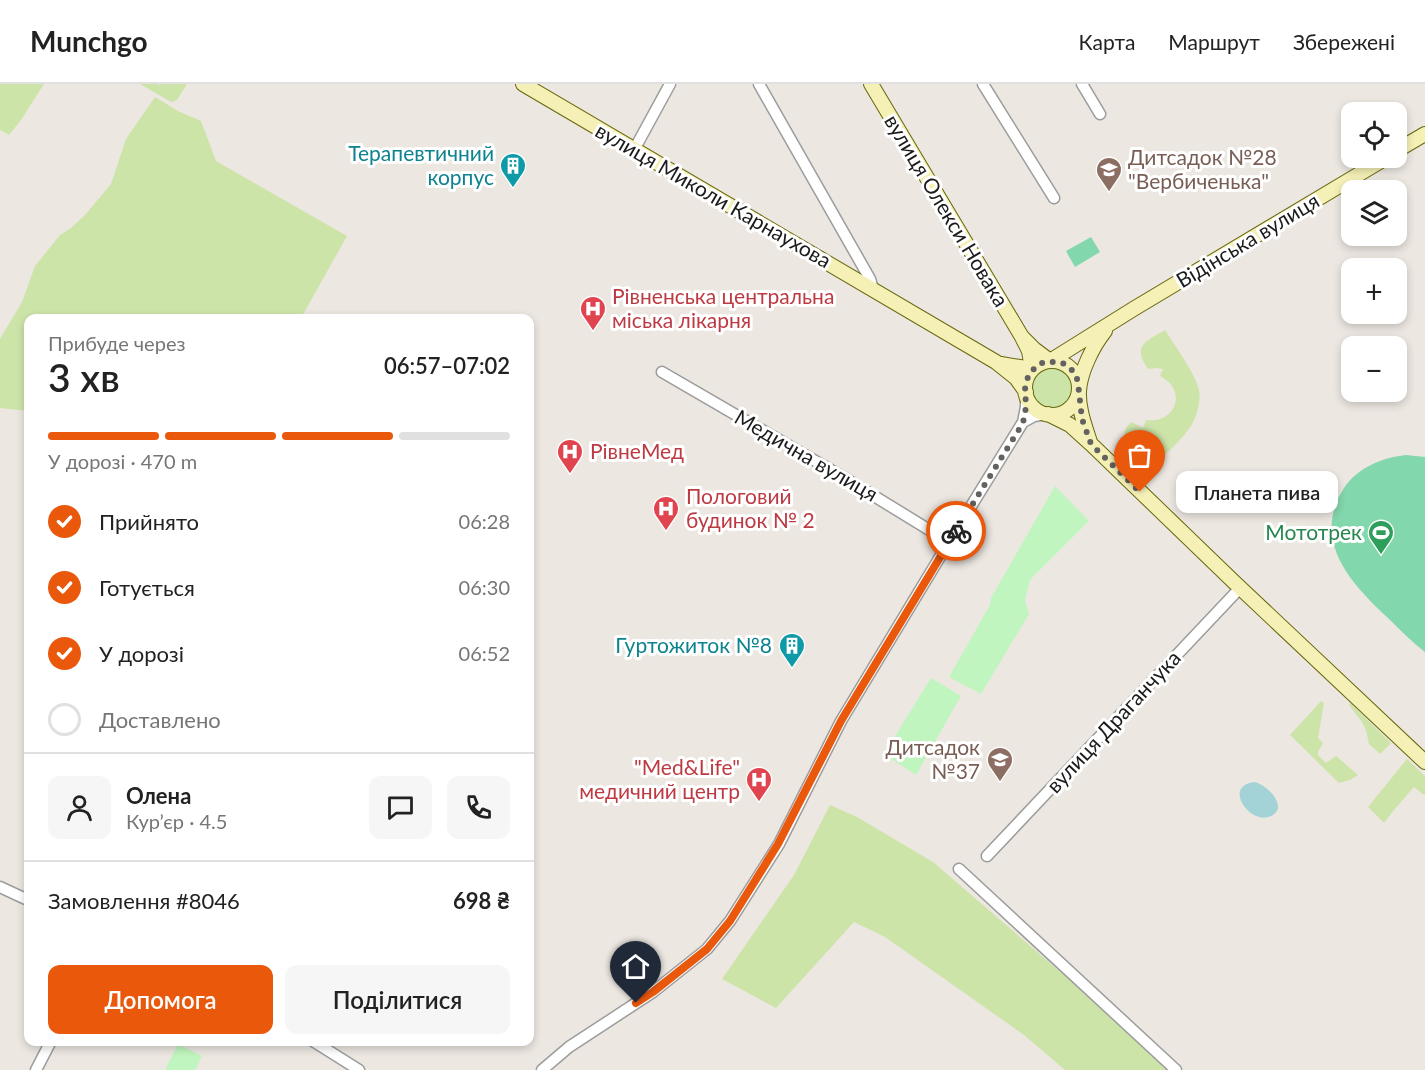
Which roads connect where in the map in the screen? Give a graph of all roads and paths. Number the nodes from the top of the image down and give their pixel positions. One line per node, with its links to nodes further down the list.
1 (523, 84): 10 (main road, вулиця Миколи Карнаухова)
2 (670, 84): 10 (street)
3 (759, 84): 13 (street)
4 (871, 84): 15 (main road, вулиця Олекси Новака)
5 (983, 84): 12 (street)
6 (1082, 84): 7 (street)
7 (1100, 114)
8 (1425, 134): 9 (main road)
9 (1407, 145)
10 (634, 150): 13 (main road, вулиця Миколи Карнаухова)
11 (1369, 168): 14 (main road, Відінська вулиця)
12 (1054, 198)
13 (873, 289): 17 (main road, вулиця Миколи Карнаухова)
14 (1110, 324): 16 (main road, Відінська вулиця); 20 (main road, Відінська вулиця)
15 (1022, 337): 16 (main road, вулиця Олекси Новака); 18 (main road, вулиця Олекси Новака)
16 (1050, 361): 18 (main road); 20 (main road)
17 (996, 362): 18 (main road, вулиця Миколи Карнаухова); 21 (main road, вулиця Миколи Карнаухова)
18 (1032, 369): 21 (main road)
19 (662, 372): 25 (street, Медична вулиця)
20 (1079, 391): 22 (main road); 24 (main road)
21 (1026, 392): 22 (main road); 23 (street)
22 (1048, 414): 23 (street); 24 (main road)
23 (1023, 423): 25 (street)
24 (1091, 444): 26 (main road)
25 (949, 542): 36 (street)
26 (1240, 588): 27 (main road); 28 (street, вулиця Драганчука)
27 (1425, 762)
28 (987, 856)
29 (958, 869): 37 (street)
30 (0, 887): 31 (street)
31 (24, 898)
32 (48, 1046): 34 (street)
33 (321, 1046): 35 (street)
34 (36, 1070)
35 (359, 1070)
36 (542, 1070)
37 (1176, 1070)

